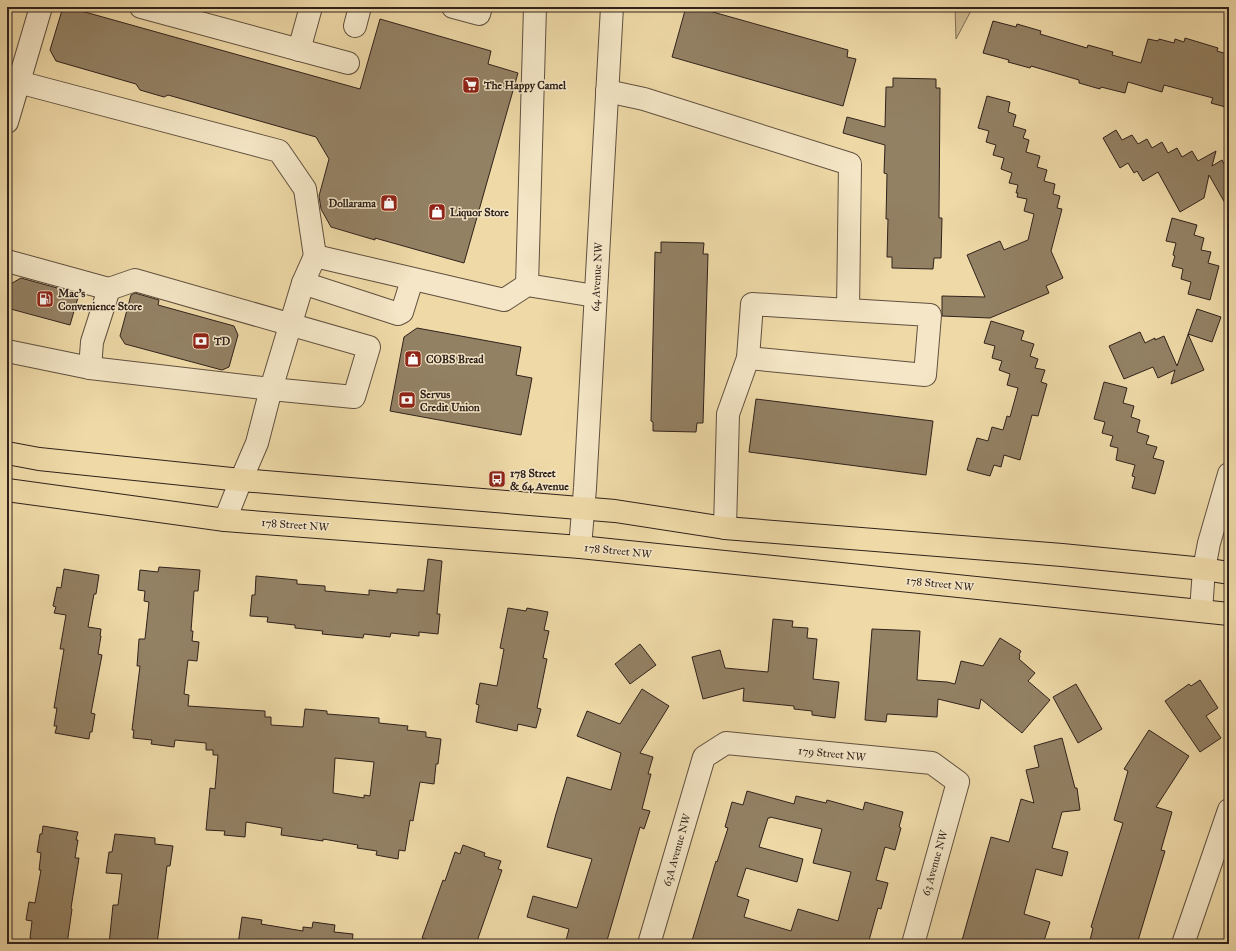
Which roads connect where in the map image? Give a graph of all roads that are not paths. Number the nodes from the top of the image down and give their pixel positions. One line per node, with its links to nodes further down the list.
1 (41, 7): 10 (street)
2 (141, 7): 8 (street)
3 (311, 7): 8 (street)
4 (453, 7): 5 (street)
5 (481, 7)
6 (535, 7): 17 (street)
7 (612, 7): 11 (street, 64 Avenue NW)
8 (300, 50): 9 (street)
9 (348, 63)
10 (13, 81): 12 (street); 13 (street)
11 (607, 91): 19 (street, 64 Avenue NW); 20 (street)
12 (7, 122)
13 (315, 256): 15 (street); 16 (street)
14 (7, 261): 18 (street)
15 (412, 280): 16 (street); 17 (street)
16 (303, 283): 21 (street)
17 (527, 285): 19 (street)
18 (109, 289): 21 (street); 24 (street)
19 (596, 296): 30 (street, 64 Avenue NW)
20 (848, 310): 23 (street); 23 (street)
21 (290, 324): 25 (street); 25 (street)
22 (7, 351): 24 (street)
23 (748, 358): 32 (street)
24 (90, 368): 25 (street)
25 (271, 390): 28 (street)
26 (7, 453): 28 (main road)
27 (1229, 474): 34 (street)
28 (241, 480): 30 (main road); 31 (street)
29 (7, 490): 31 (main road, 178 Street NW)
30 (583, 509): 32 (main road); 33 (street, 64 Avenue NW)
31 (225, 520): 33 (main road, 178 Street NW)
32 (726, 528): 34 (main road)
33 (580, 547): 36 (main road, 178 Street NW)
34 (1204, 569): 35 (main road); 36 (street)
35 (1229, 573)
36 (1201, 611): 37 (main road, 178 Street NW)
37 (1229, 614)
38 (704, 757): 39 (street, 179 Street NW); 41 (street, 63A Avenue NW)
39 (958, 782): 42 (street, 63 Avenue NW)
40 (1229, 810): 43 (street)
41 (649, 944)
42 (913, 944)
43 (1183, 944)

